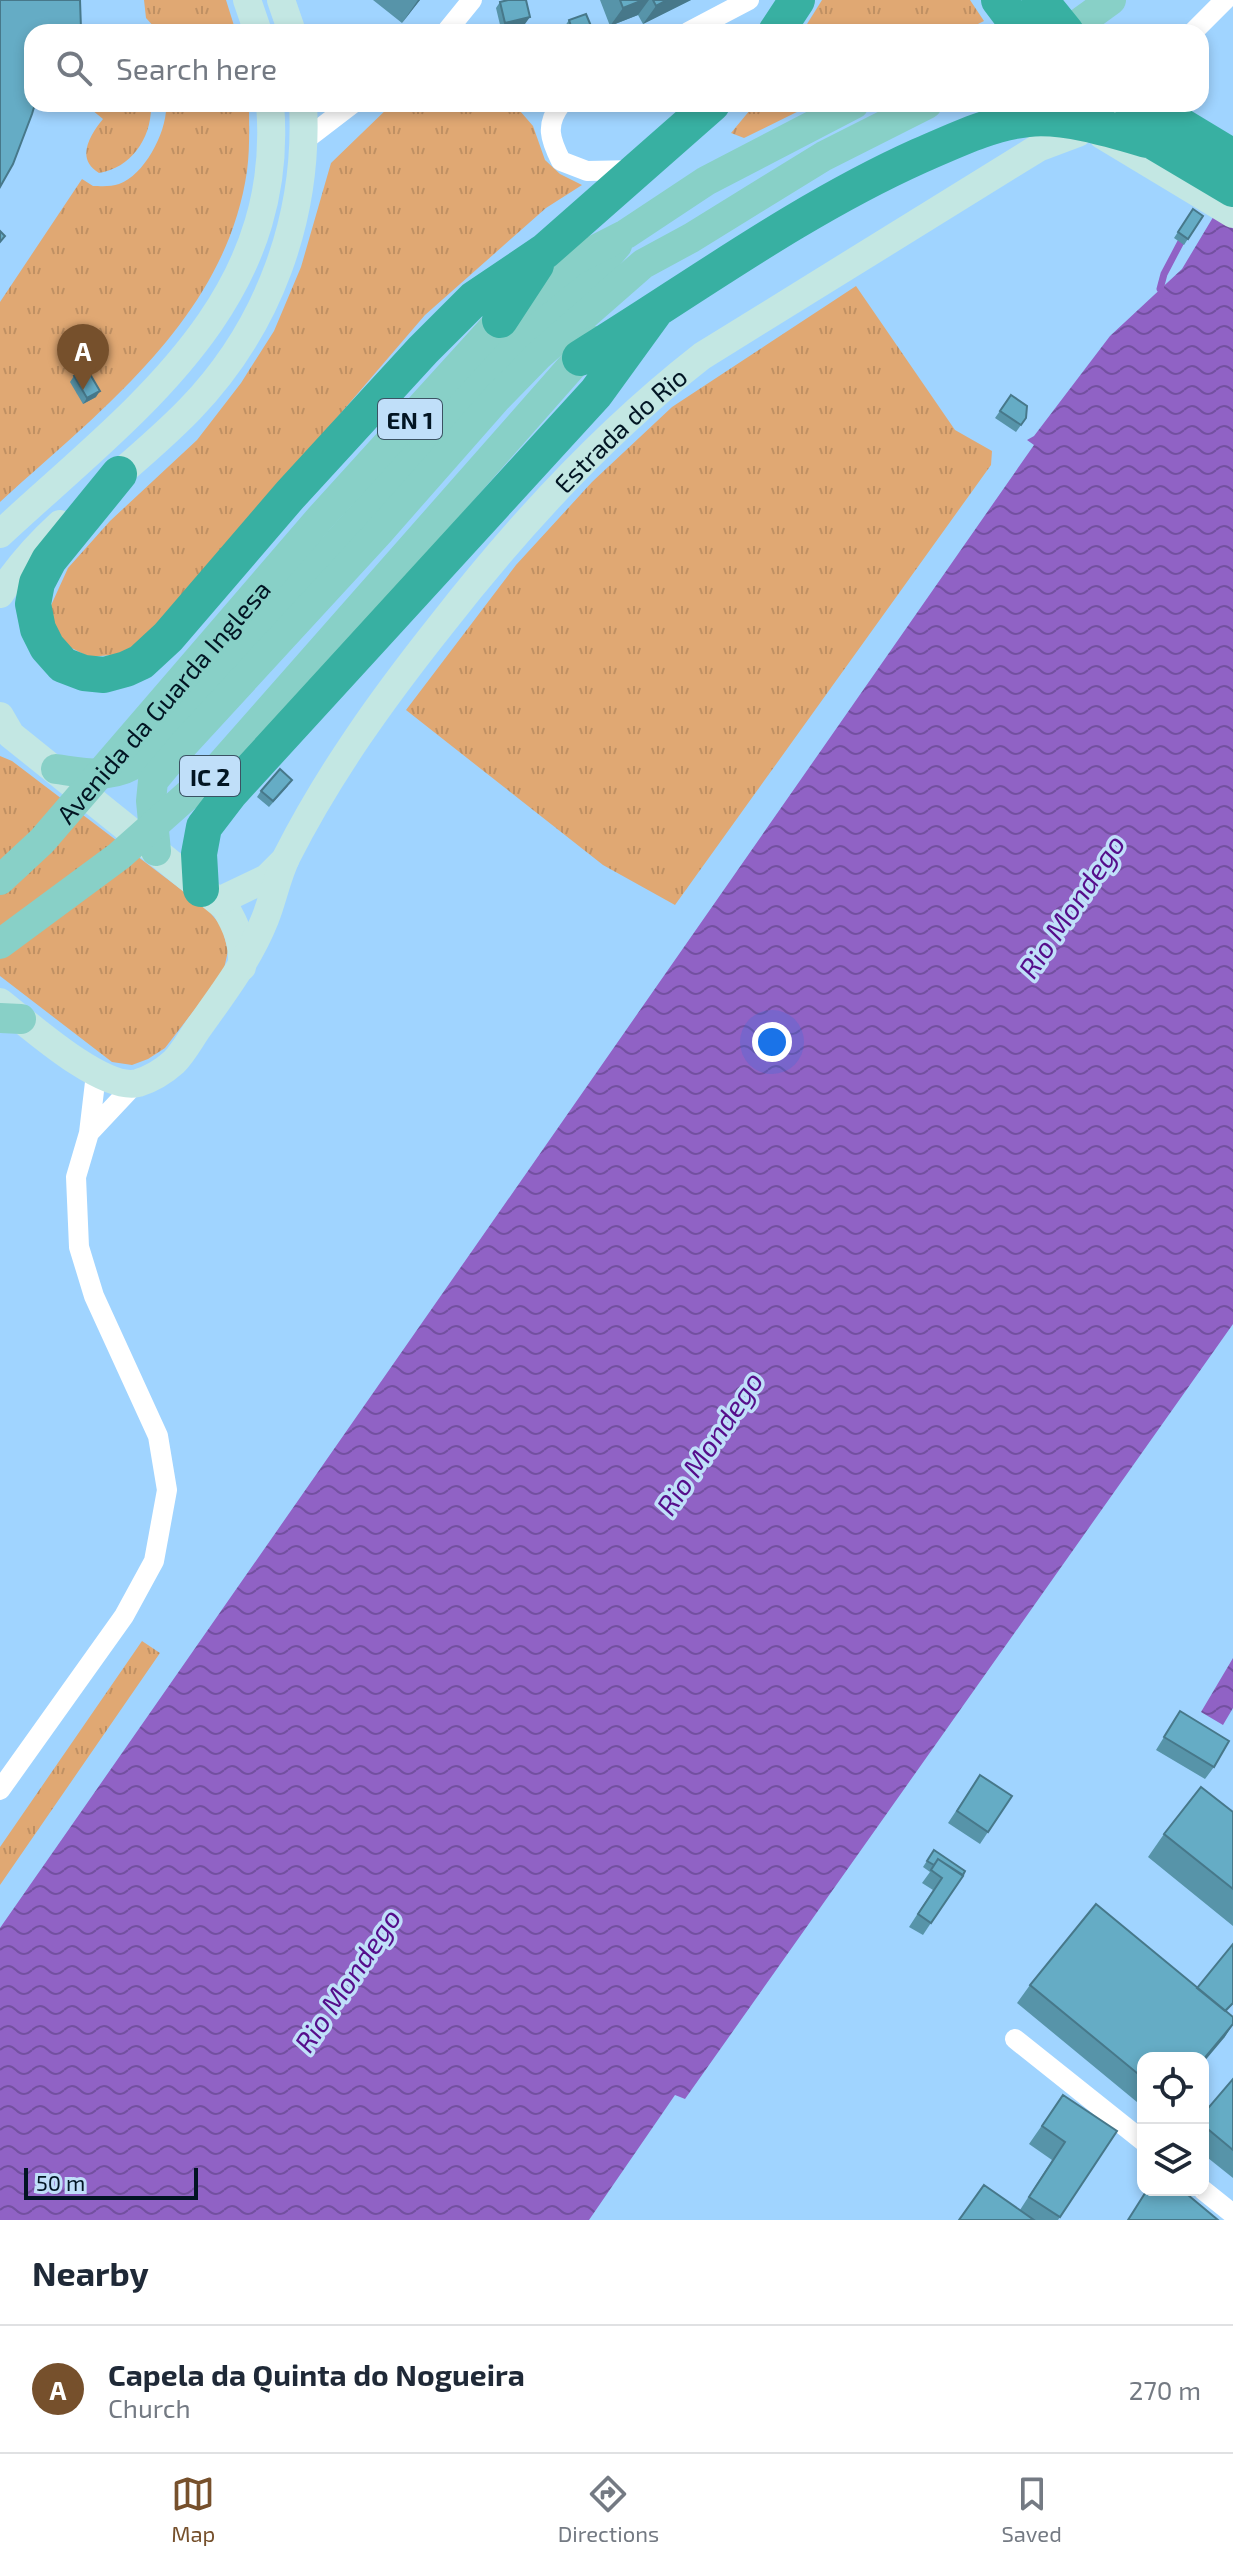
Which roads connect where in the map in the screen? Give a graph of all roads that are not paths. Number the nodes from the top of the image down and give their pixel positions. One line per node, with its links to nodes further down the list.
1 (247, 0): 11 (main road)
2 (281, 0): 12 (main road)
3 (472, 0): 13 (street)
4 (749, 0): 14 (street)
5 (797, 0): 15 (highway)
6 (999, 0): 16 (highway)
7 (1040, 0): 18 (highway)
8 (1055, 0): 17 (main road)
9 (1111, 0): 19 (main road)
10 (1225, 0): 20 (street)
11 (255, 24)
12 (289, 24)
13 (452, 24)
14 (703, 24)
15 (781, 24)
16 (1017, 24)
17 (1020, 24)
18 (1060, 24)
19 (1077, 24)
20 (1201, 24)
21 (271, 112): 43 (main road)
22 (303, 112): 30 (main road)
23 (342, 112): 30 (street)
24 (554, 112): 33 (street)
25 (703, 112): 33 (highway)
26 (839, 112): 36 (main road)
27 (911, 112): 37 (main road)
28 (1158, 112): 32 (highway)
29 (1099, 119): 31 (highway); 48 (main road, Estrada do Rio)
30 (305, 140): 42 (main road)
31 (1147, 152): 34 (highway); 35 (main road); 39 (highway)
32 (1233, 157)
33 (637, 170): 38 (highway)
34 (1233, 189)
35 (1233, 214)
36 (626, 234): 40 (main road); 46 (main road)
37 (691, 238): 41 (main road); 47 (main road)
38 (545, 251): 40 (highway); 42 (highway)
39 (654, 313): 41 (highway); 50 (highway)
40 (500, 320): 49 (main road, Avenida da Guarda Inglesa / EN 1)
41 (580, 358): 51 (main road, IC 2)
42 (119, 474): 44 (main road)
43 (0, 534)
44 (0, 594)
45 (4, 728): 46 (main road)
46 (56, 769): 47 (main road)
47 (156, 851): 50 (main road)
48 (285, 859): 50 (main road, Estrada do Rio); 52 (main road, Estrada do Rio)
49 (0, 880)
50 (210, 895): 52 (main road)
51 (0, 944)
52 (242, 967): 55 (main road, Estrada do Rio)
53 (7, 1013): 54 (main road)
54 (96, 1074): 55 (main road); 56 (street)
55 (135, 1084): 56 (street)
56 (89, 1133): 57 (street)
57 (0, 1790)
58 (1015, 2039): 59 (street)
59 (1137, 2136)
60 (1209, 2195): 61 (street)
61 (1233, 2214)

